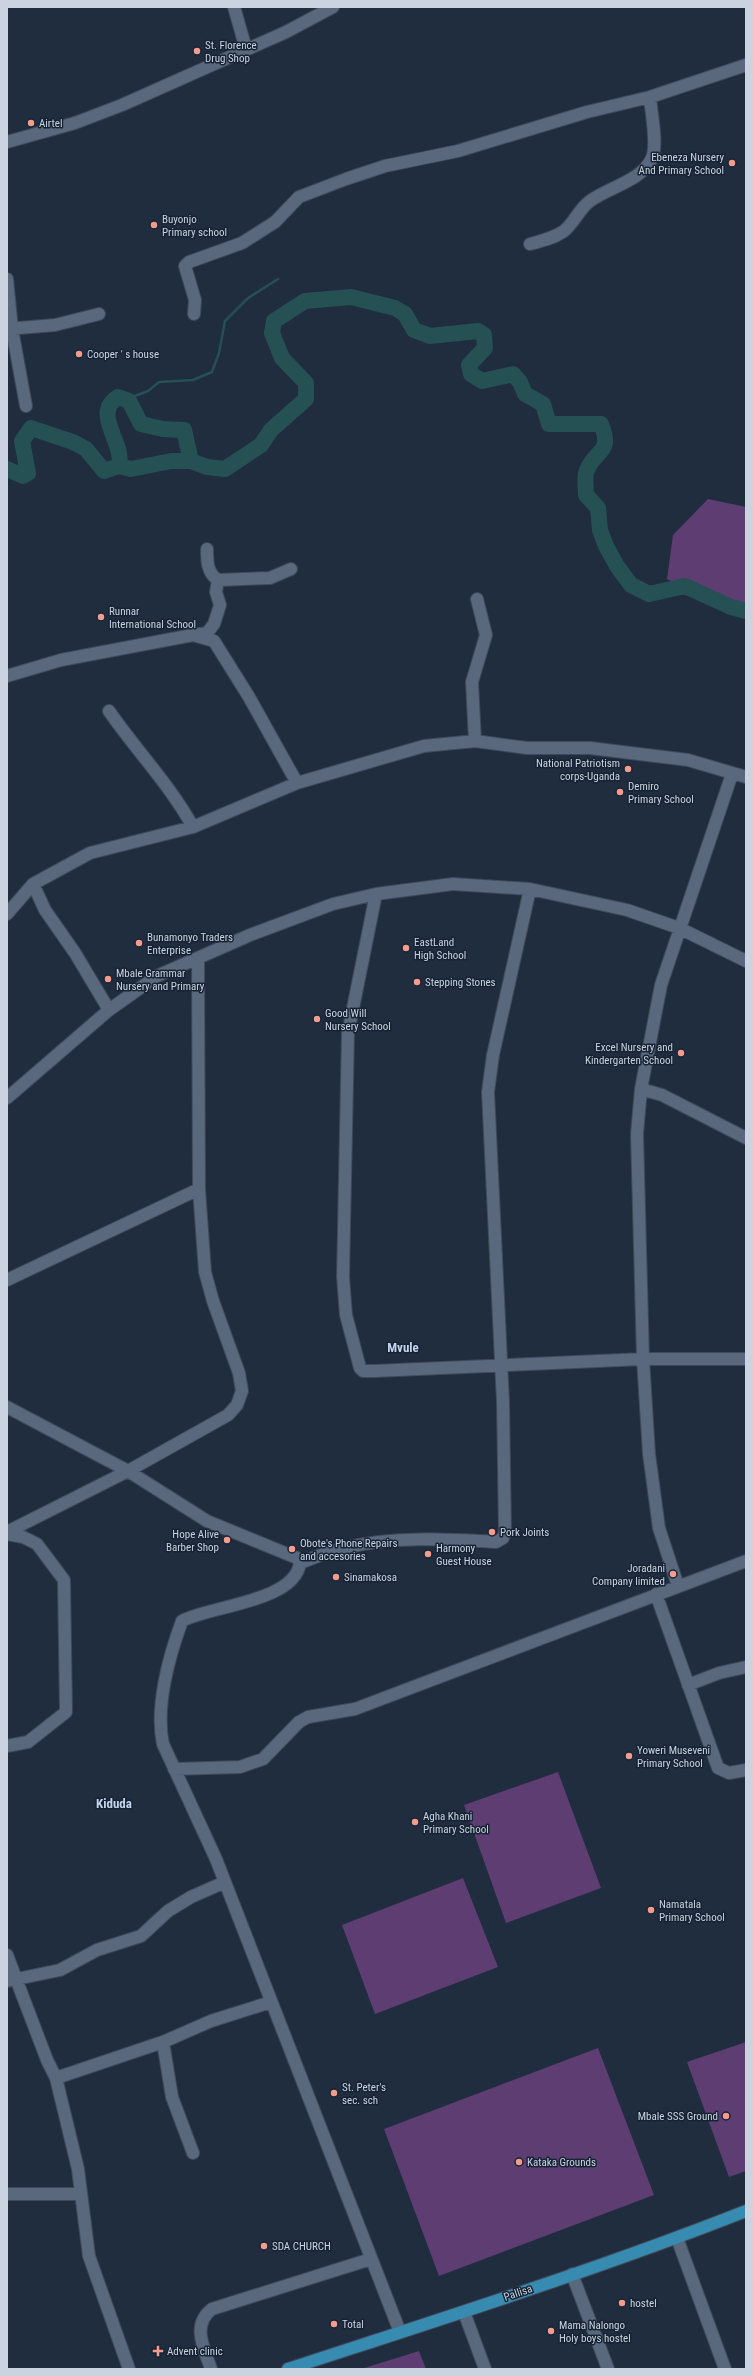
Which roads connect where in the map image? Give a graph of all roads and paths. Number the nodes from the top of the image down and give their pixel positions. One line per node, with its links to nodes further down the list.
1 (234, 7): 3 (street)
2 (334, 7): 3 (street)
3 (246, 49): 6 (street)
4 (746, 65): 5 (street)
5 (650, 97): 7 (street); 10 (street)
6 (7, 142)
7 (530, 244)
8 (7, 279): 11 (street)
9 (99, 314): 11 (street)
10 (194, 314)
11 (10, 329): 12 (street)
12 (26, 406)
13 (207, 549): 15 (street)
14 (291, 569): 15 (street)
15 (218, 580): 17 (street)
16 (477, 599): 20 (street)
17 (193, 635): 18 (street); 23 (street)
18 (7, 676)
19 (109, 711): 24 (street)
20 (475, 741): 21 (street); 23 (street)
21 (732, 774): 22 (street); 29 (street)
22 (746, 777)
23 (297, 783): 24 (street)
24 (193, 827): 25 (street)
25 (33, 884): 28 (street); 32 (street)
26 (530, 889): 27 (street); 29 (street); 40 (street)
27 (376, 894): 30 (street); 40 (street)
28 (7, 914)
29 (679, 928): 31 (street); 33 (street)
30 (198, 959): 32 (street); 36 (street)
31 (746, 961)
32 (109, 1010): 34 (street)
33 (641, 1089): 35 (street); 38 (street)
34 (7, 1098)
35 (746, 1138)
36 (199, 1189): 37 (street); 42 (street)
37 (7, 1280)
38 (643, 1359): 39 (street); 40 (street); 46 (street)
39 (746, 1359)
40 (501, 1365): 45 (street)
41 (7, 1407): 42 (street)
42 (128, 1471): 43 (street); 45 (street)
43 (7, 1533): 50 (street)
44 (746, 1561): 46 (street)
45 (300, 1563): 51 (street)
46 (678, 1586): 47 (street)
47 (656, 1594): 49 (street); 51 (street)
48 (746, 1667): 49 (street)
49 (688, 1685): 52 (street)
50 (7, 1746)
51 (174, 1769): 53 (street)
52 (746, 1770)
53 (225, 1882): 55 (street); 56 (street)
54 (7, 1955): 55 (street)
55 (11, 1980): 58 (street)
56 (271, 2002): 57 (street); 64 (street)
57 (163, 2042): 58 (street); 59 (street)
58 (56, 2078): 61 (street)
59 (193, 2153)
60 (7, 2194): 61 (street)
61 (81, 2194): 68 (street)
62 (746, 2211): 63 (main road, Pallisa)
63 (677, 2238): 65 (main road, Pallisa); 73 (street)
64 (371, 2259): 67 (street); 69 (street)
65 (572, 2274): 66 (main road, Pallisa); 72 (street)
66 (464, 2312): 67 (main road, Pallisa); 71 (street)
67 (400, 2332): 70 (main road, Pallisa)
68 (129, 2369)
69 (211, 2369)
70 (288, 2369)
71 (485, 2369)
72 (608, 2369)
73 (724, 2369)

